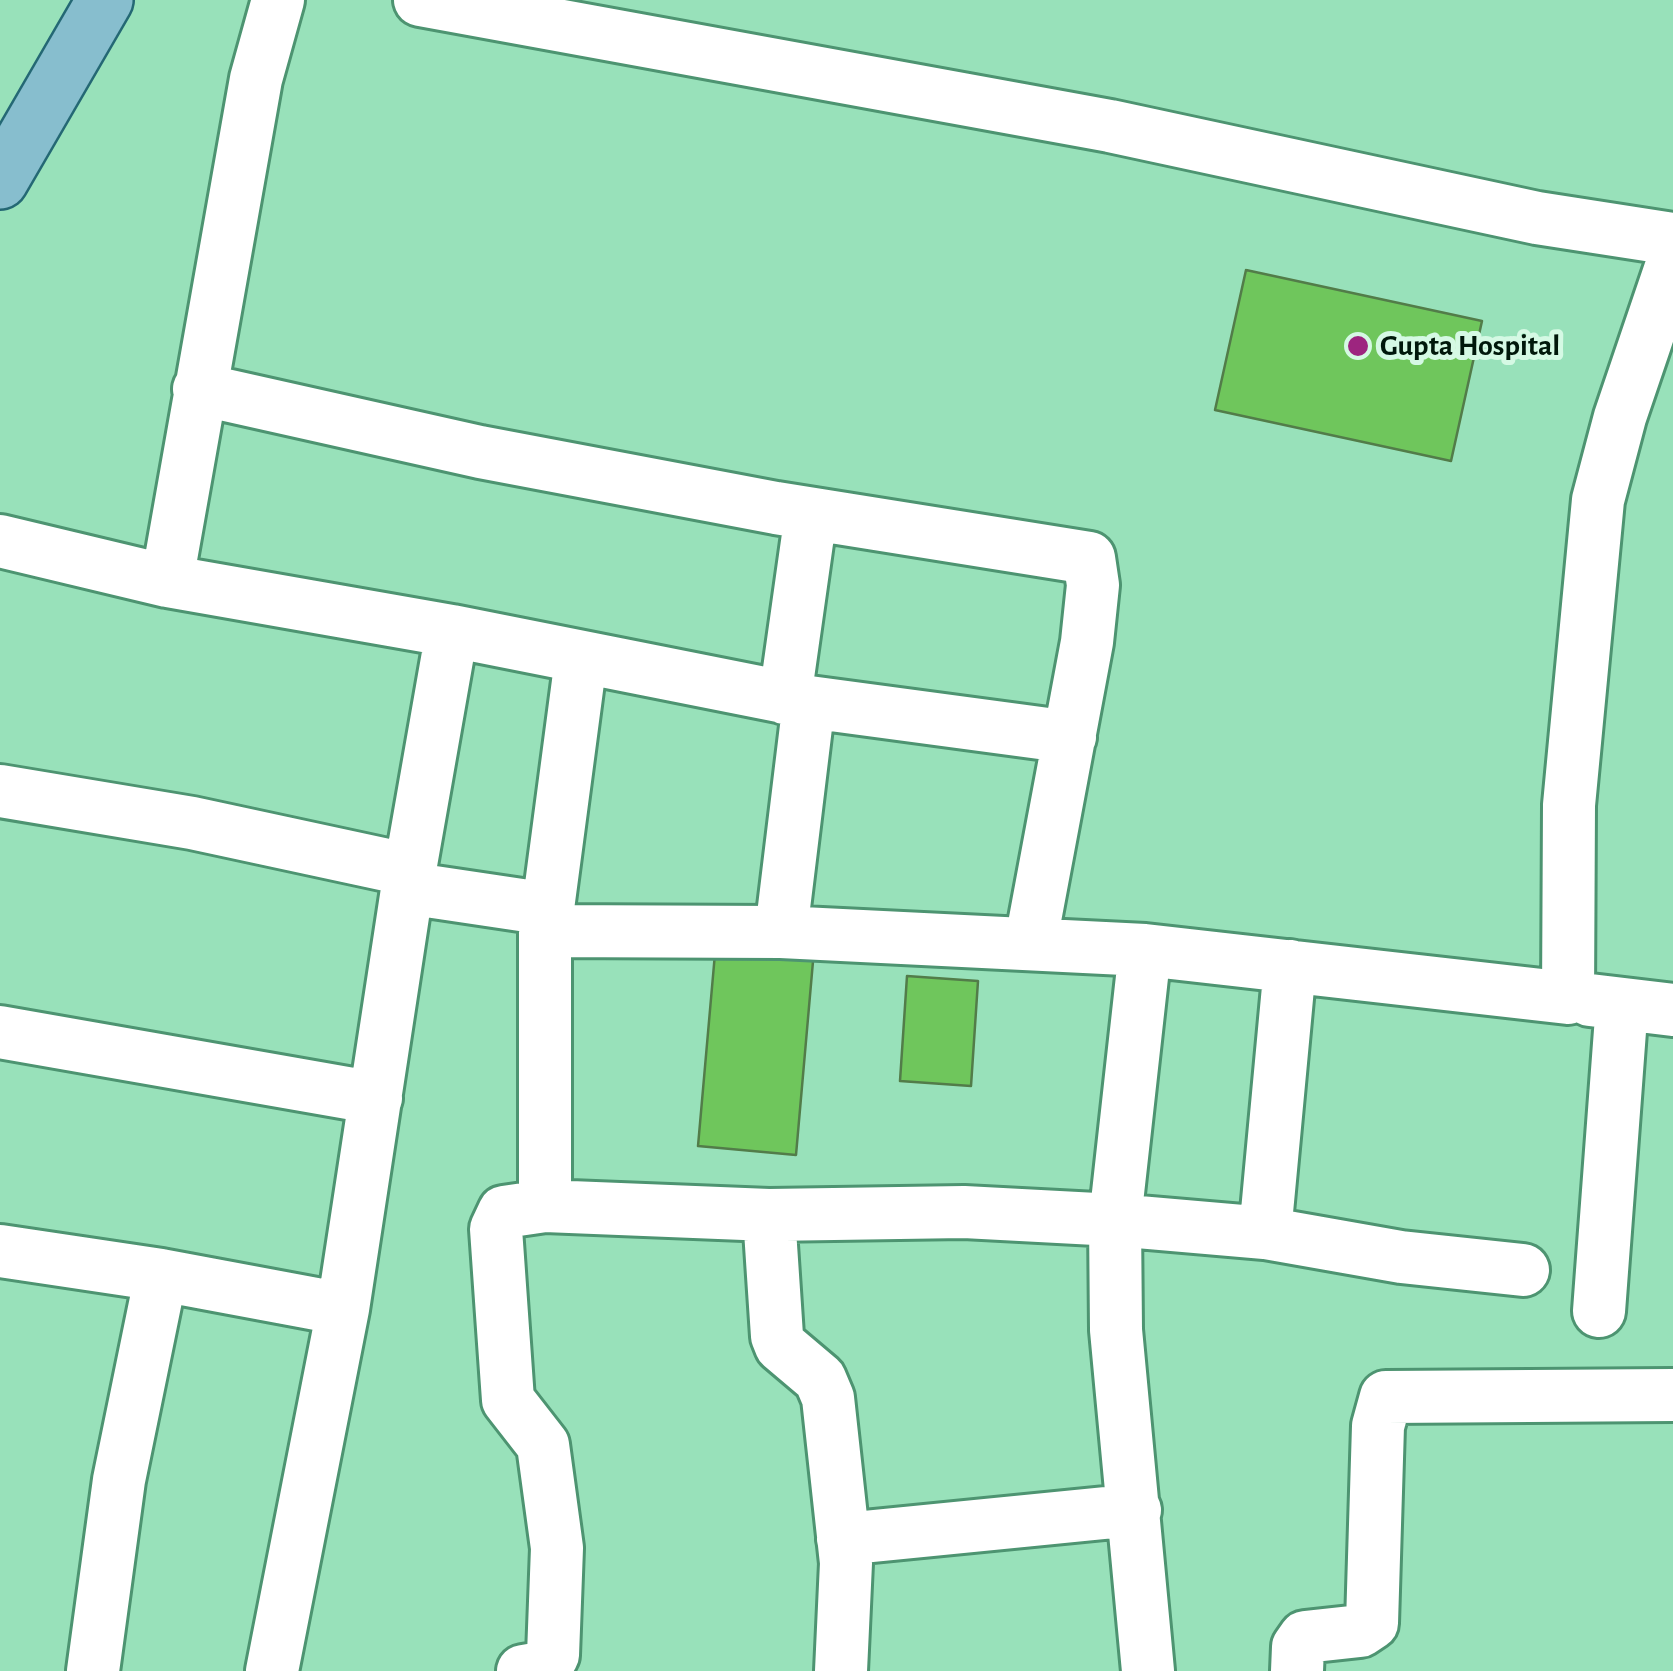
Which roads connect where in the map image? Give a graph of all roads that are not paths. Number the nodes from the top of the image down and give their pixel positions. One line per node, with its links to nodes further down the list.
1 (105, 0): 4 (main road)
2 (278, 0): 7 (street)
3 (420, 0): 5 (street)
4 (0, 181)
5 (1673, 239)
6 (1673, 261): 22 (street)
7 (199, 389): 8 (street); 10 (street)
8 (811, 514): 13 (street); 14 (street)
9 (0, 542): 10 (street)
10 (167, 581): 11 (street)
11 (452, 631): 12 (street); 16 (street)
12 (581, 659): 13 (street); 17 (street)
13 (797, 700): 14 (street); 18 (street)
14 (1070, 737): 19 (street)
15 (0, 791): 16 (street)
16 (408, 879): 17 (street); 25 (street)
17 (547, 920): 18 (street); 26 (street)
18 (781, 932): 19 (street)
19 (1031, 941): 20 (street)
20 (1145, 950): 21 (street); 28 (street)
21 (1290, 966): 22 (street); 29 (street)
22 (1568, 998): 23 (street)
23 (1648, 1007): 34 (street)
24 (0, 1032): 25 (street)
25 (376, 1098): 33 (street)
26 (545, 1206): 27 (street); 40 (street)
27 (769, 1215): 28 (street); 37 (street)
28 (1115, 1220): 29 (street); 36 (street)
29 (1264, 1232): 31 (street)
30 (0, 1250): 32 (street)
31 (1523, 1270)
32 (161, 1275): 33 (street); 38 (street)
33 (343, 1310): 39 (street)
34 (1599, 1311)
35 (1673, 1395): 43 (street)
36 (1135, 1510): 37 (street); 42 (street)
37 (843, 1539): 41 (street)
38 (93, 1671)
39 (272, 1671)
40 (523, 1671)
41 (841, 1671)
42 (1148, 1671)
43 (1297, 1671)

